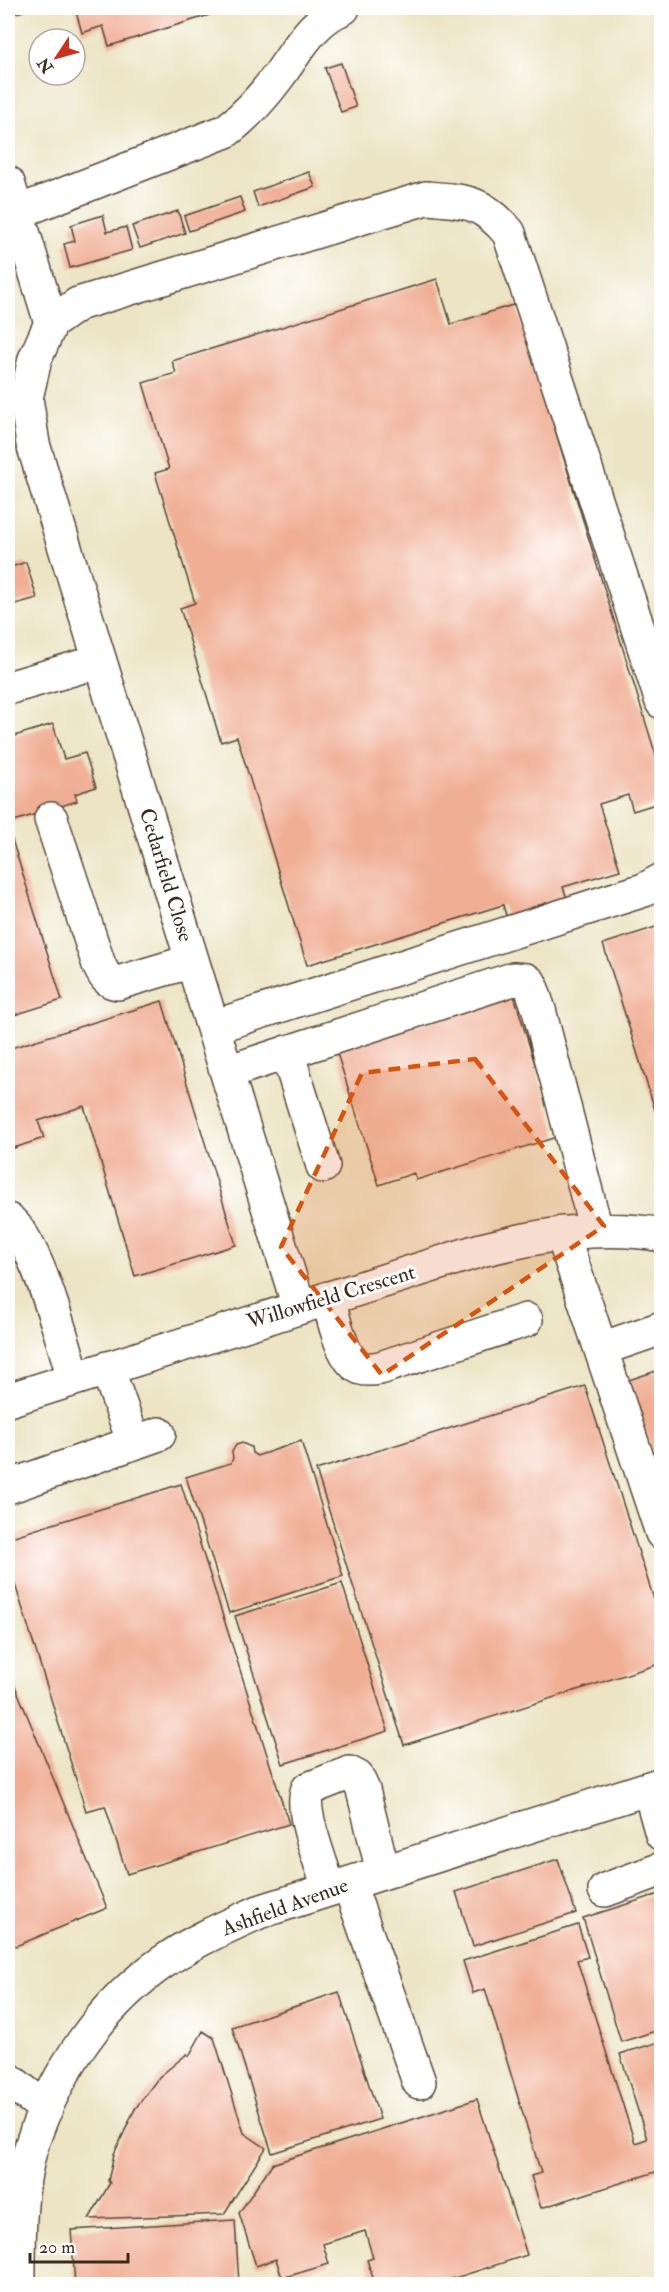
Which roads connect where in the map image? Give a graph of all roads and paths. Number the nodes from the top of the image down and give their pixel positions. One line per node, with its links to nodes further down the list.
1 (343, 8): 2 (street)
2 (11, 203): 3 (street)
3 (51, 323): 4 (street, Cedarfield Close); 6 (street)
4 (100, 661): 5 (street); 9 (street, Cedarfield Close)
5 (8, 688)
6 (662, 702)
7 (51, 819): 9 (street)
8 (662, 880): 10 (street)
9 (192, 961): 10 (street, Cedarfield Close)
10 (213, 1027): 12 (street, Cedarfield Close)
11 (287, 1052): 12 (street); 13 (street); 15 (street)
12 (227, 1072): 18 (street, Cedarfield Close)
13 (323, 1166)
14 (8, 1220): 23 (street)
15 (596, 1230): 16 (street, Willowfield Crescent); 17 (street, Willowfield Crescent)
16 (562, 1233): 18 (street, Willowfield Crescent); 21 (street)
17 (662, 1235)
18 (314, 1302): 19 (street, Cedarfield Close); 22 (street, Willowfield Crescent)
19 (526, 1320)
20 (662, 1328): 21 (street)
21 (601, 1349): 26 (street)
22 (107, 1368): 23 (street, Willowfield Crescent); 25 (street)
23 (74, 1378): 24 (street, Willowfield Crescent)
24 (8, 1400)
25 (8, 1487)
26 (662, 1533)
27 (655, 1786): 28 (street); 30 (street, Ashfield Avenue)
28 (662, 1834)
29 (662, 1869): 32 (street)
30 (383, 1872): 31 (street, Ashfield Avenue); 31 (street)
31 (339, 1886): 34 (street); 35 (street, Ashfield Avenue)
32 (605, 1890)
33 (8, 2079): 35 (street)
34 (419, 2082)
35 (46, 2109): 36 (street, Ashfield Avenue)
36 (19, 2284)

